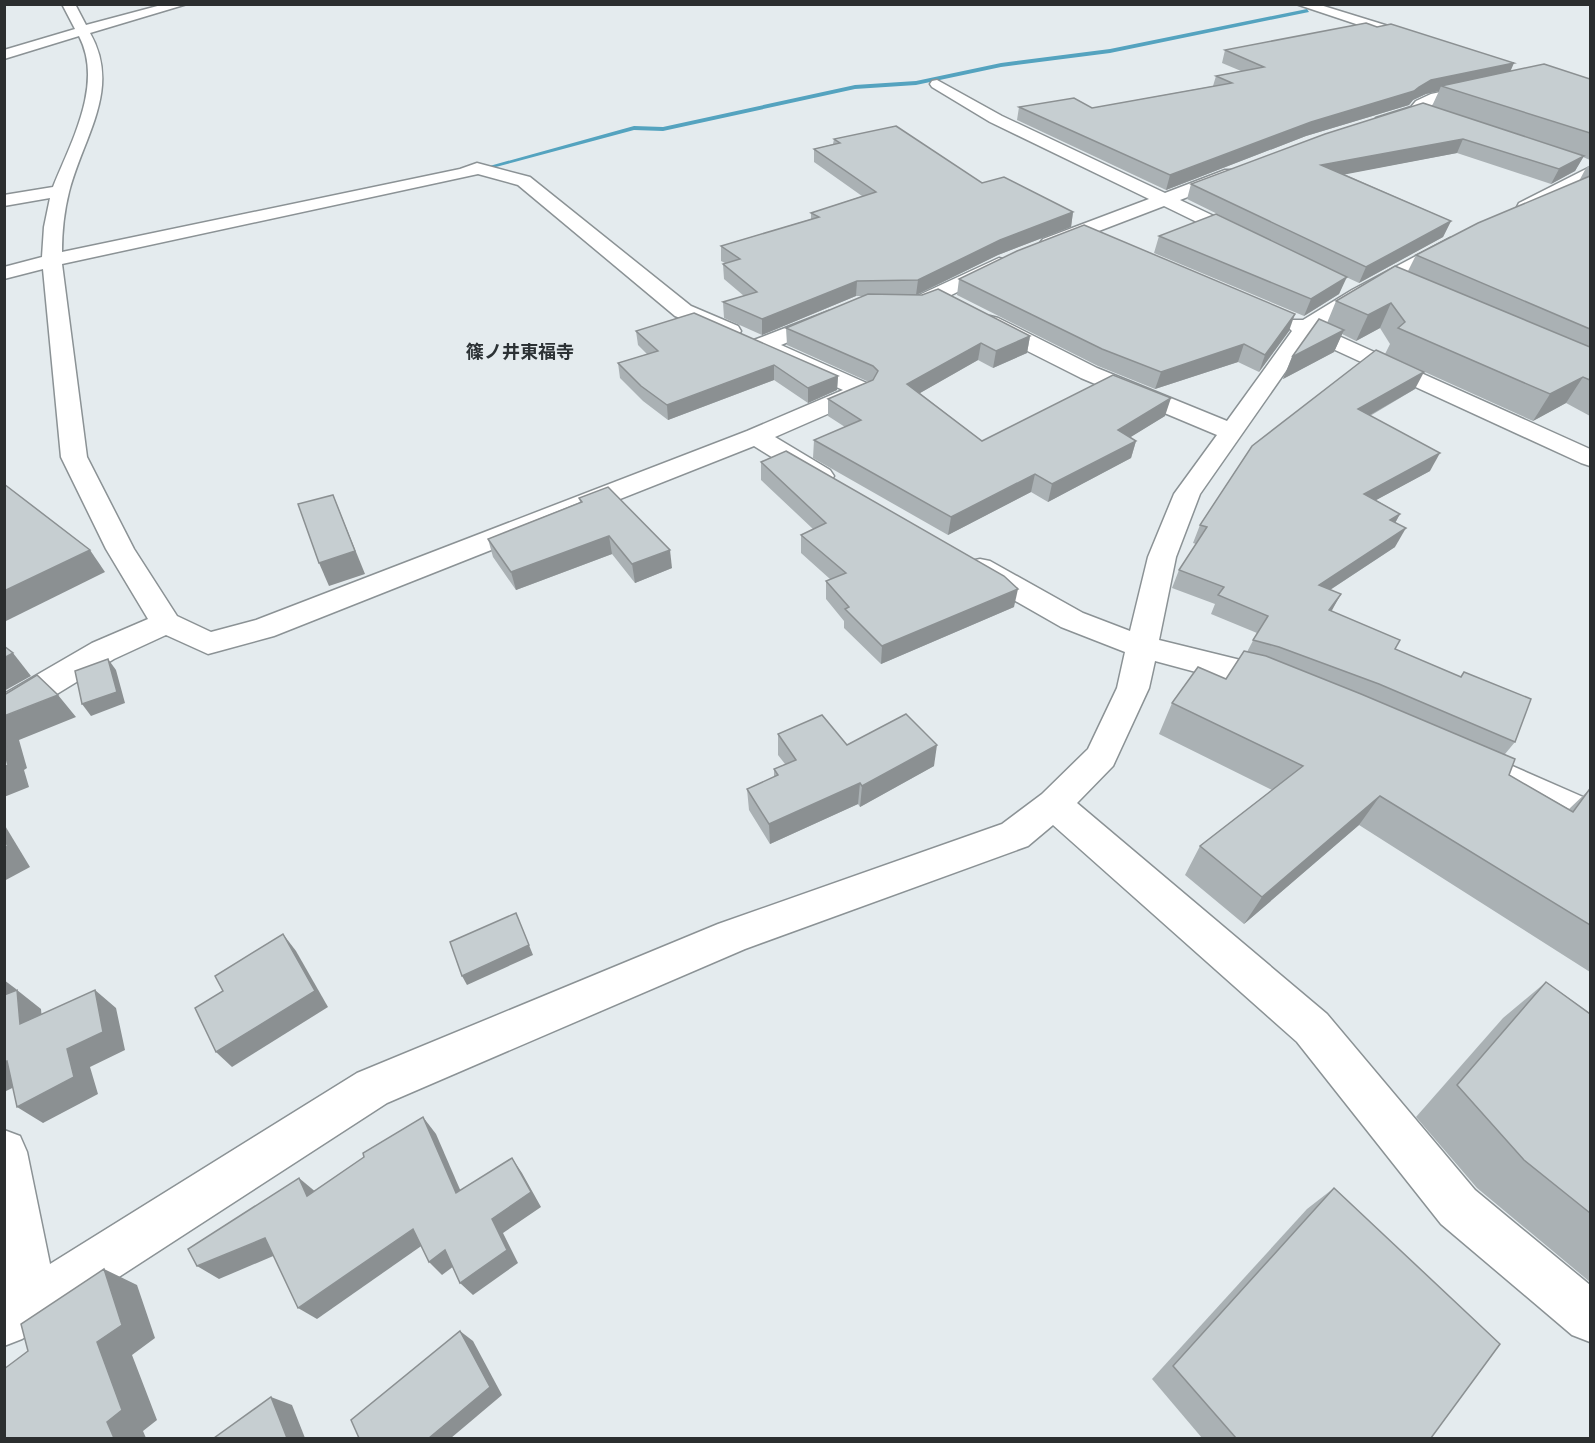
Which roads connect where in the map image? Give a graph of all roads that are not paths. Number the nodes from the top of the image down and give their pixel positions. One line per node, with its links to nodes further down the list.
1 (68, 4): 4 (street)
2 (181, 4): 4 (street)
3 (1310, 5): 5 (street)
4 (81, 31): 6 (street); 14 (street)
5 (1420, 41)
6 (4, 55)
7 (938, 84): 15 (street)
8 (1495, 86): 9 (street)
9 (1417, 110): 10 (street); 11 (street)
10 (1438, 117)
11 (1365, 126)
12 (1250, 166): 15 (street)
13 (1587, 167): 17 (street)
14 (60, 192): 16 (street); 22 (street)
15 (1166, 199): 18 (street); 21 (street)
16 (4, 201)
17 (1513, 213)
18 (1081, 231): 20 (street); 28 (street)
19 (1464, 236): 24 (street)
20 (1113, 245)
21 (1262, 246)
22 (52, 260): 23 (street); 33 (street); 39 (street)
23 (4, 273)
24 (1383, 281): 26 (street); 27 (street)
25 (1337, 283): 27 (street)
26 (1403, 290)
27 (1359, 294): 32 (street)
28 (935, 295): 29 (street); 34 (street)
29 (875, 302)
30 (844, 310): 33 (street)
31 (1273, 315): 32 (street)
32 (1305, 328): 34 (street); 36 (street)
33 (762, 345): 35 (street)
34 (1232, 432): 40 (street)
35 (756, 436): 37 (street); 39 (street)
36 (1590, 458)
37 (838, 487)
38 (960, 556): 40 (street)
39 (166, 622): 42 (street)
40 (1140, 646): 41 (street); 44 (street)
41 (1301, 692)
42 (4, 710)
43 (1471, 762): 45 (street)
44 (1054, 804): 47 (street); 48 (street)
45 (1590, 816)
46 (4, 1152): 47 (street)
47 (19, 1312)
48 (1590, 1317)

